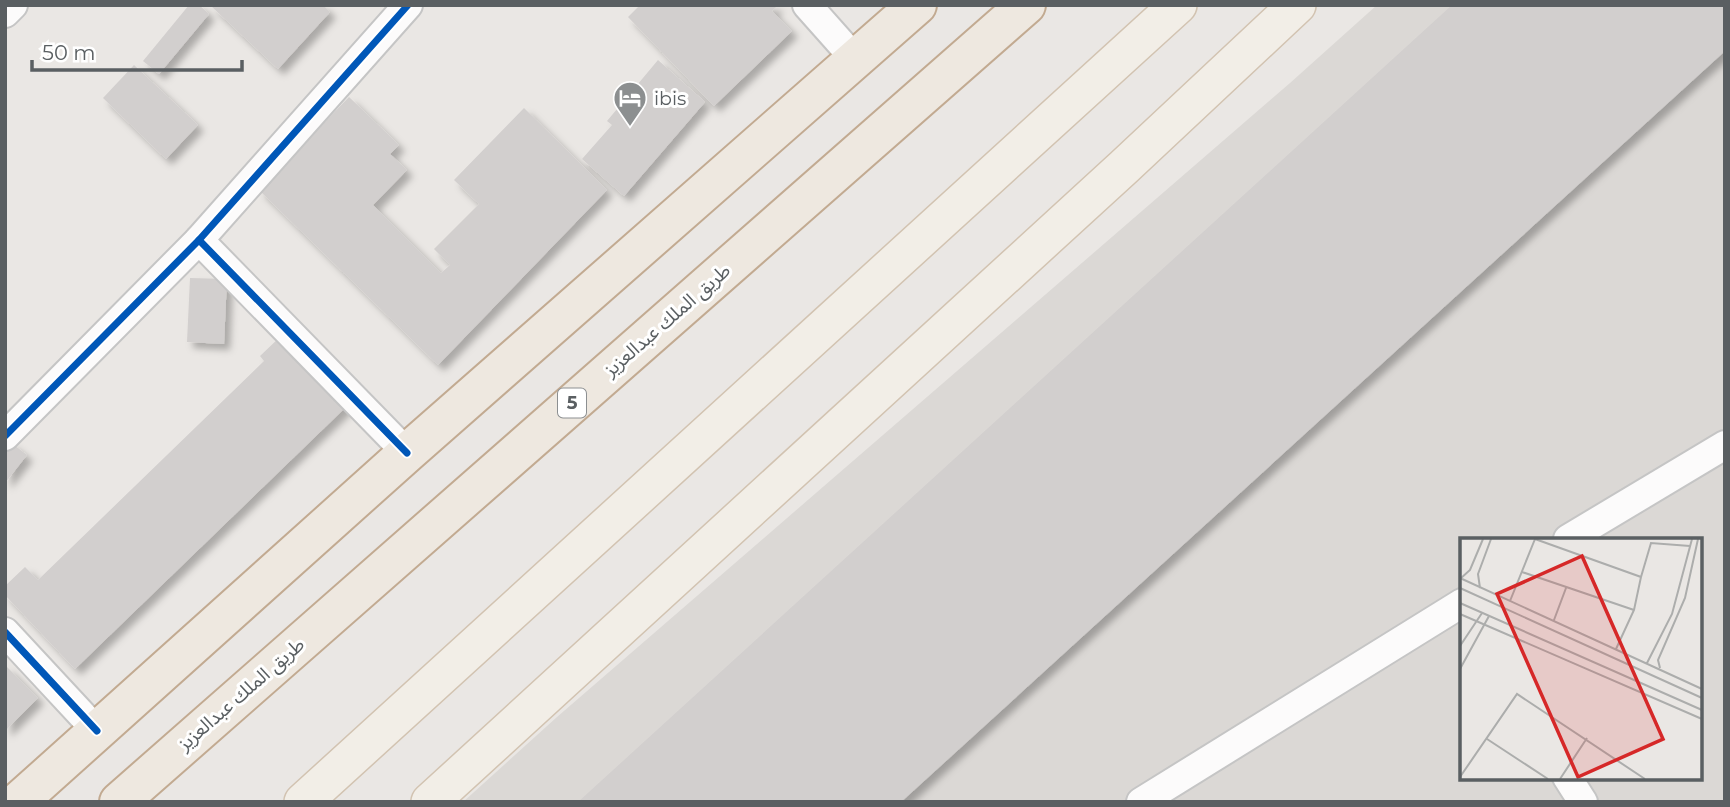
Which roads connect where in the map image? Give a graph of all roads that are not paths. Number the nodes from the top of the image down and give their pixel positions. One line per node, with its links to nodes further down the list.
1 (13, 5): 8 (street)
2 (408, 5): 10 (street)
3 (807, 5): 9 (street)
4 (917, 5): 9 (highway)
5 (1026, 5): 20 (highway, طريق الملك عبدالعزيز / 5)
6 (1178, 5): 21 (main road)
7 (1297, 5): 22 (main road)
8 (5, 13)
9 (855, 59): 13 (highway)
10 (199, 240): 11 (street); 13 (street)
11 (5, 436)
12 (1725, 445): 14 (street)
13 (407, 453): 17 (highway)
14 (1570, 538)
15 (1460, 609): 23 (street)
16 (5, 632): 17 (street)
17 (97, 731): 19 (highway)
18 (1568, 779): 24 (street)
19 (18, 802)
20 (119, 802)
21 (303, 802)
22 (430, 802)
23 (1142, 802)
24 (1583, 802)

